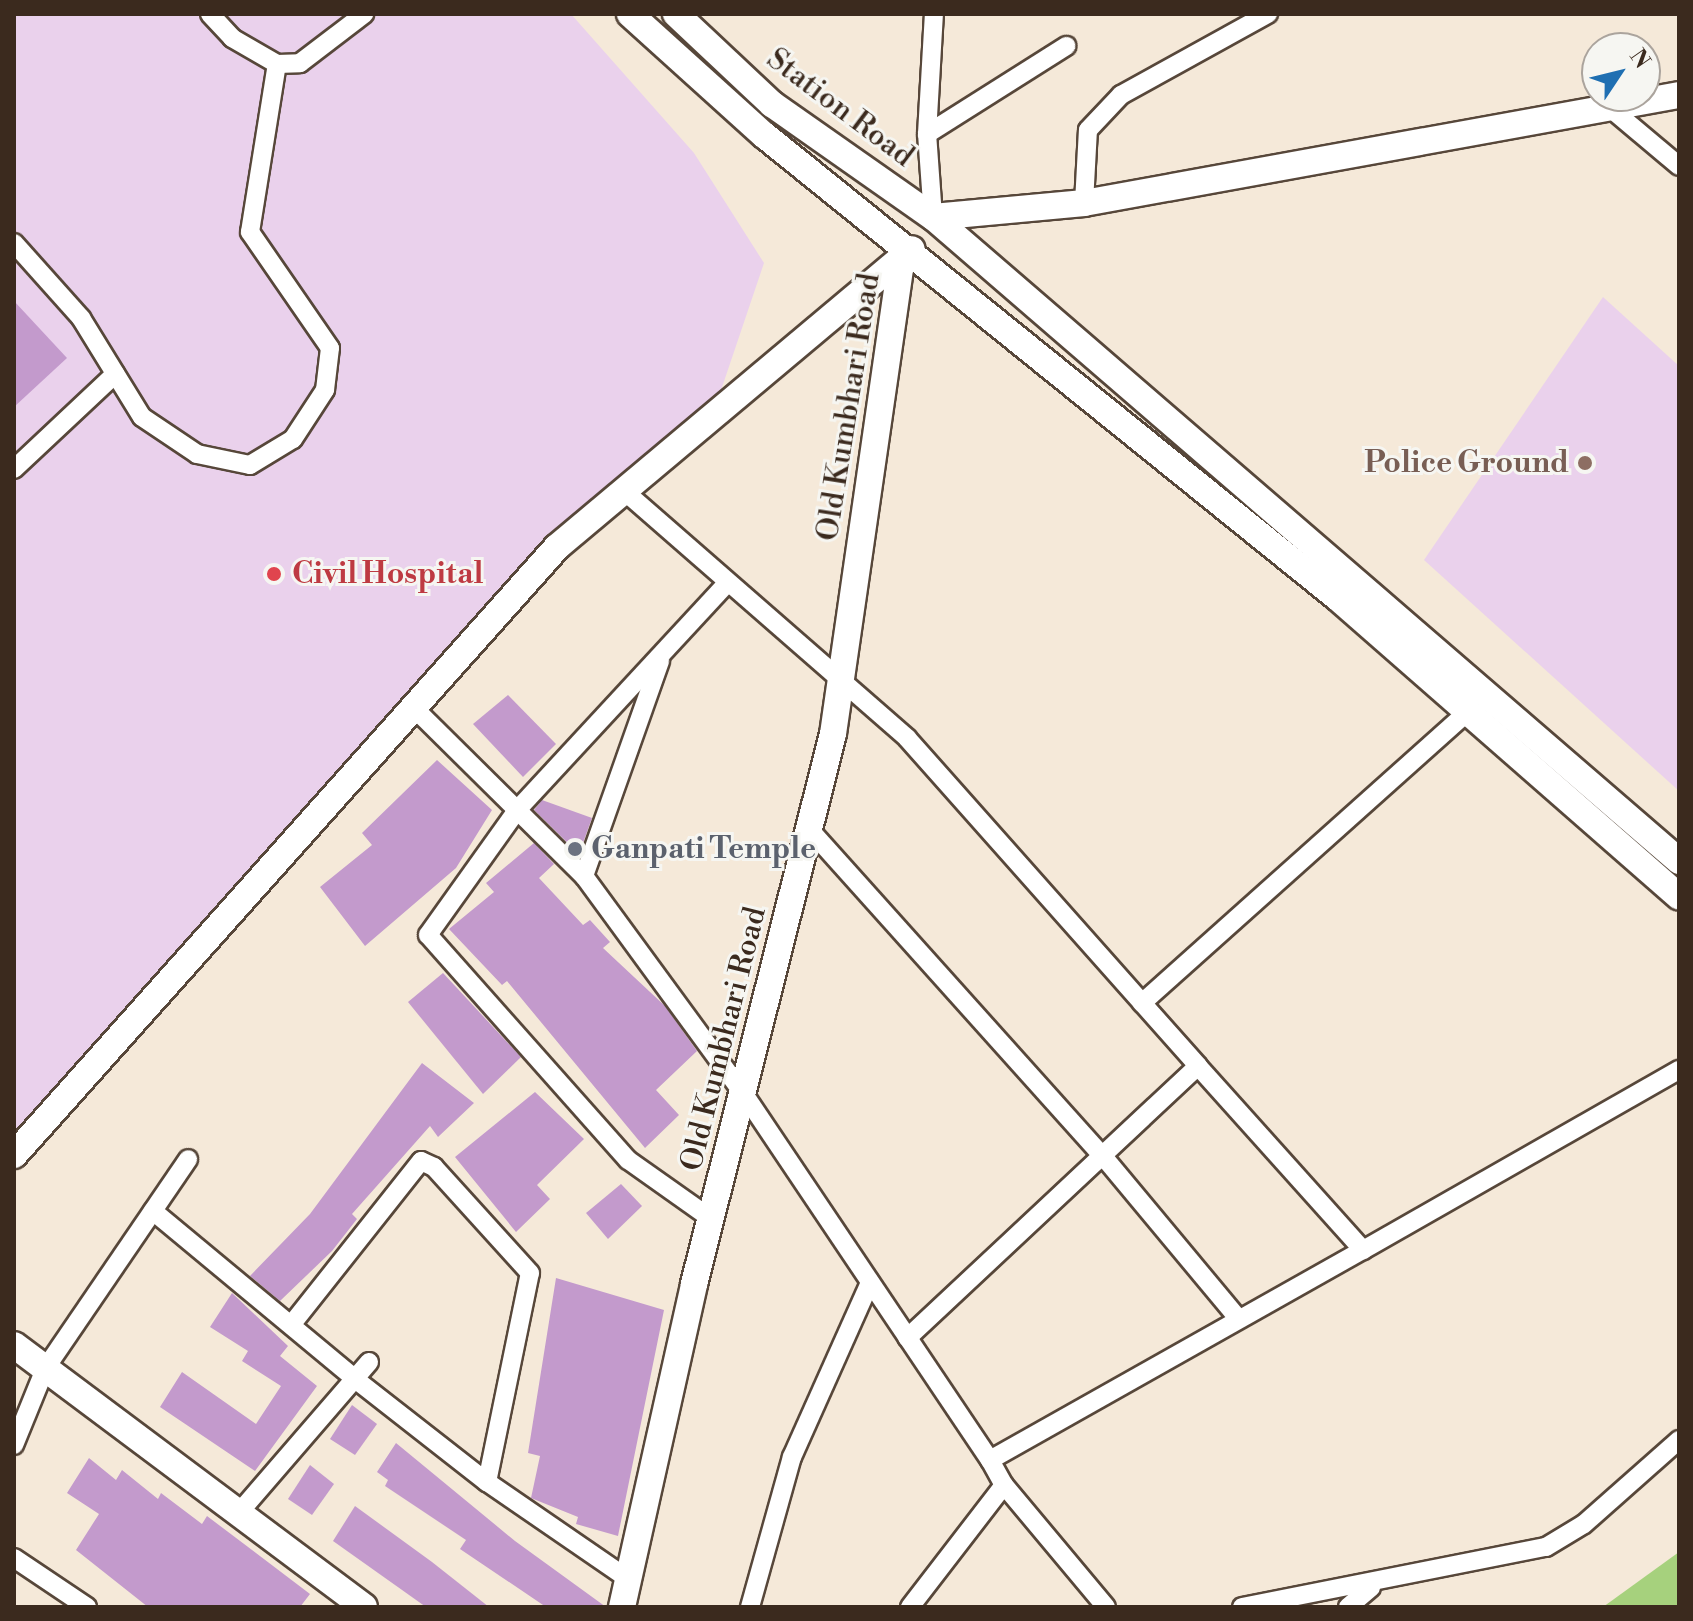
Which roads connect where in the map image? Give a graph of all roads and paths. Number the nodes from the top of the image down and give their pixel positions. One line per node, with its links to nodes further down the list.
1 (210, 14): 8 (street)
2 (364, 14): 8 (street)
3 (630, 14): 16 (main road)
4 (676, 14): 14 (main road, Station Road)
5 (934, 14): 11 (street)
6 (1268, 14): 13 (street)
7 (1066, 46): 11 (street)
8 (277, 64): 17 (street)
9 (1588, 112): 13 (main road)
10 (1615, 112): 12 (street)
11 (927, 134): 14 (street)
12 (1679, 166)
13 (1084, 203): 14 (main road)
14 (933, 217): 27 (main road, Station Road)
15 (14, 243): 17 (street)
16 (912, 249): 19 (main road); 22 (main road, Old Kumbhari Road); 24 (main road)
17 (115, 374): 18 (street)
18 (14, 469)
19 (623, 490): 20 (street); 23 (main road)
20 (727, 583): 21 (street); 22 (street)
21 (662, 654): 25 (street); 28 (street)
22 (840, 686): 26 (main road, Old Kumbhari Road); 30 (street)
23 (414, 708): 25 (street); 34 (main road)
24 (1469, 711): 29 (main road); 30 (street)
25 (518, 809): 28 (street); 38 (street)
26 (810, 830): 33 (main road, Old Kumbhari Road); 35 (street)
27 (1679, 861)
28 (584, 876): 33 (street)
29 (1679, 896)
30 (1142, 1003): 31 (street)
31 (1198, 1066): 35 (street); 39 (street)
32 (1679, 1070): 39 (street)
33 (746, 1097): 38 (main road, Old Kumbhari Road); 40 (street)
34 (14, 1155)
35 (1102, 1155): 41 (street); 43 (street)
36 (188, 1159): 37 (street)
37 (153, 1211): 42 (street); 46 (street)
38 (710, 1218): 55 (main road, Old Kumbhari Road)
39 (1363, 1250): 41 (street)
40 (870, 1283): 43 (street); 60 (street)
41 (1237, 1317): 50 (street)
42 (291, 1325): 47 (street); 51 (street)
43 (907, 1338): 50 (street)
44 (14, 1345): 46 (main road)
45 (369, 1362): 47 (street)
46 (45, 1369): 49 (street); 53 (main road)
47 (355, 1379): 51 (street); 53 (street)
48 (1679, 1440): 56 (street)
49 (14, 1445)
50 (990, 1460): 52 (street)
51 (487, 1482): 55 (street)
52 (1004, 1485): 61 (street); 62 (street)
53 (237, 1515): 58 (main road)
54 (14, 1558): 57 (street)
55 (628, 1579): 59 (main road, Old Kumbhari Road)
56 (1373, 1586): 63 (street); 64 (street)
57 (87, 1607)
58 (364, 1607)
59 (622, 1607)
60 (750, 1607)
61 (910, 1607)
62 (1106, 1607)
63 (1242, 1607)
64 (1348, 1607)

